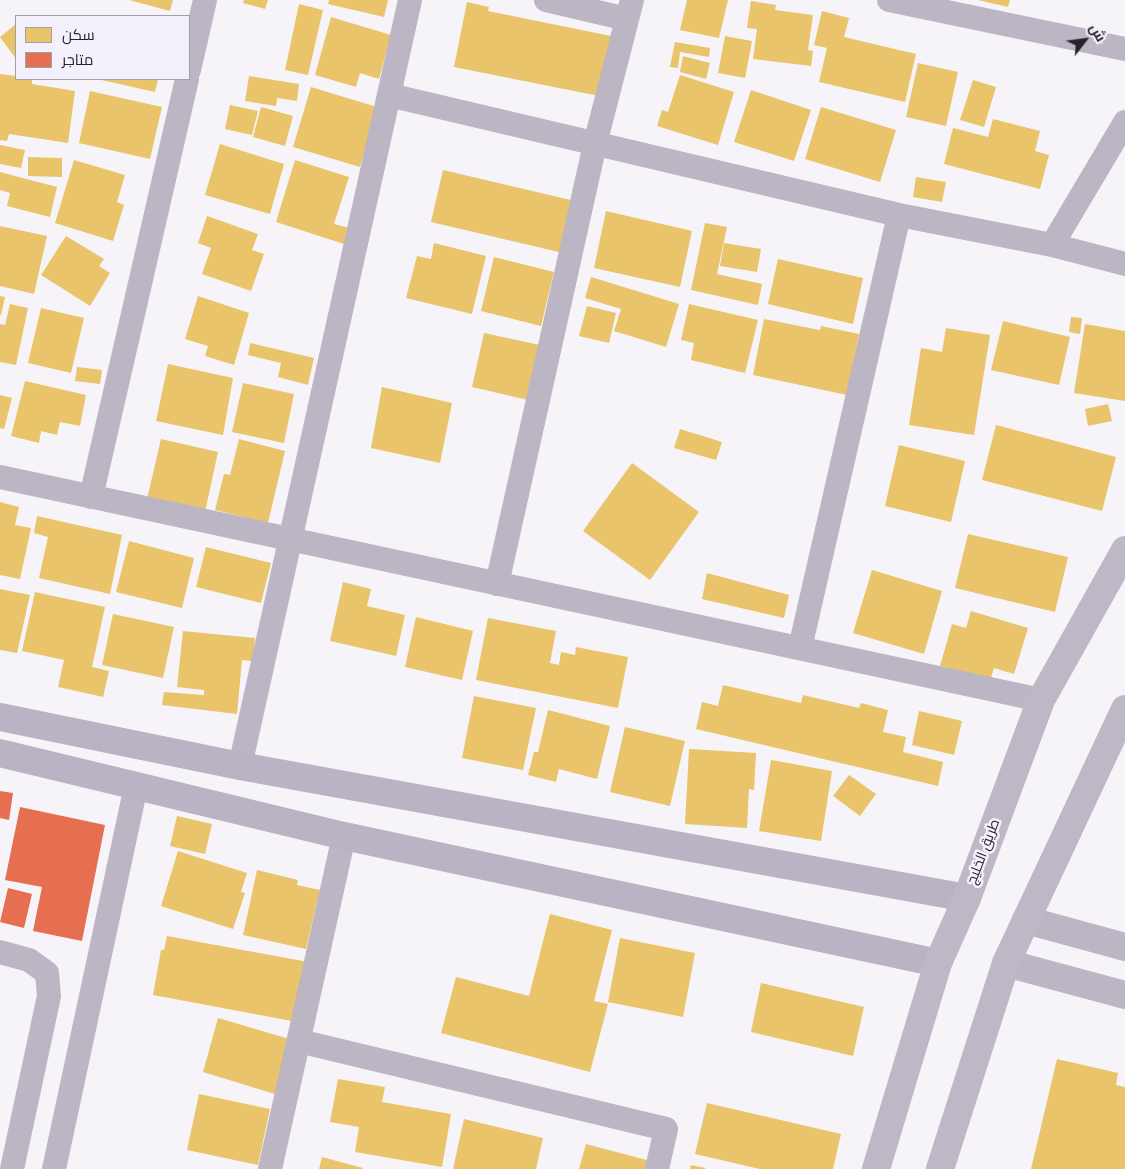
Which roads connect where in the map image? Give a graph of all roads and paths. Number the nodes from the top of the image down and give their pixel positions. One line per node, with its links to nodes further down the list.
1 (205, 0): 7 (street)
2 (410, 0): 9 (street)
3 (546, 0): 5 (street)
4 (889, 0): 6 (street)
5 (629, 10): 11 (street)
6 (1125, 49)
7 (190, 66)
8 (187, 80): 16 (street)
9 (389, 95): 11 (street); 17 (street)
10 (1125, 122): 13 (street)
11 (595, 144): 12 (street); 19 (street)
12 (899, 215): 13 (street); 20 (street)
13 (1052, 245): 14 (street)
14 (1125, 264)
15 (0, 477): 16 (street)
16 (91, 497): 17 (street)
17 (292, 540): 19 (street); 25 (street)
18 (1125, 550): 21 (main road, طريق الخليج)
19 (497, 584): 20 (street)
20 (800, 648): 21 (street)
21 (1041, 700): 28 (main road, طريق الخليج)
22 (1125, 709): 29 (main road)
23 (0, 717): 25 (main road)
24 (0, 753): 26 (main road)
25 (240, 766): 28 (main road)
26 (136, 786): 27 (main road); 37 (street)
27 (344, 836): 33 (main road); 35 (street)
28 (967, 898): 33 (main road, طريق الخليج)
29 (1026, 920): 30 (street); 32 (main road)
30 (1125, 947)
31 (0, 952): 36 (street)
32 (1006, 963): 34 (street); 41 (main road)
33 (938, 964): 40 (main road, طريق الخليج)
34 (1125, 995)
35 (299, 1041): 38 (street); 39 (street)
36 (9, 1162)
37 (54, 1169)
38 (270, 1169)
39 (657, 1169)
40 (876, 1169)
41 (940, 1169)

